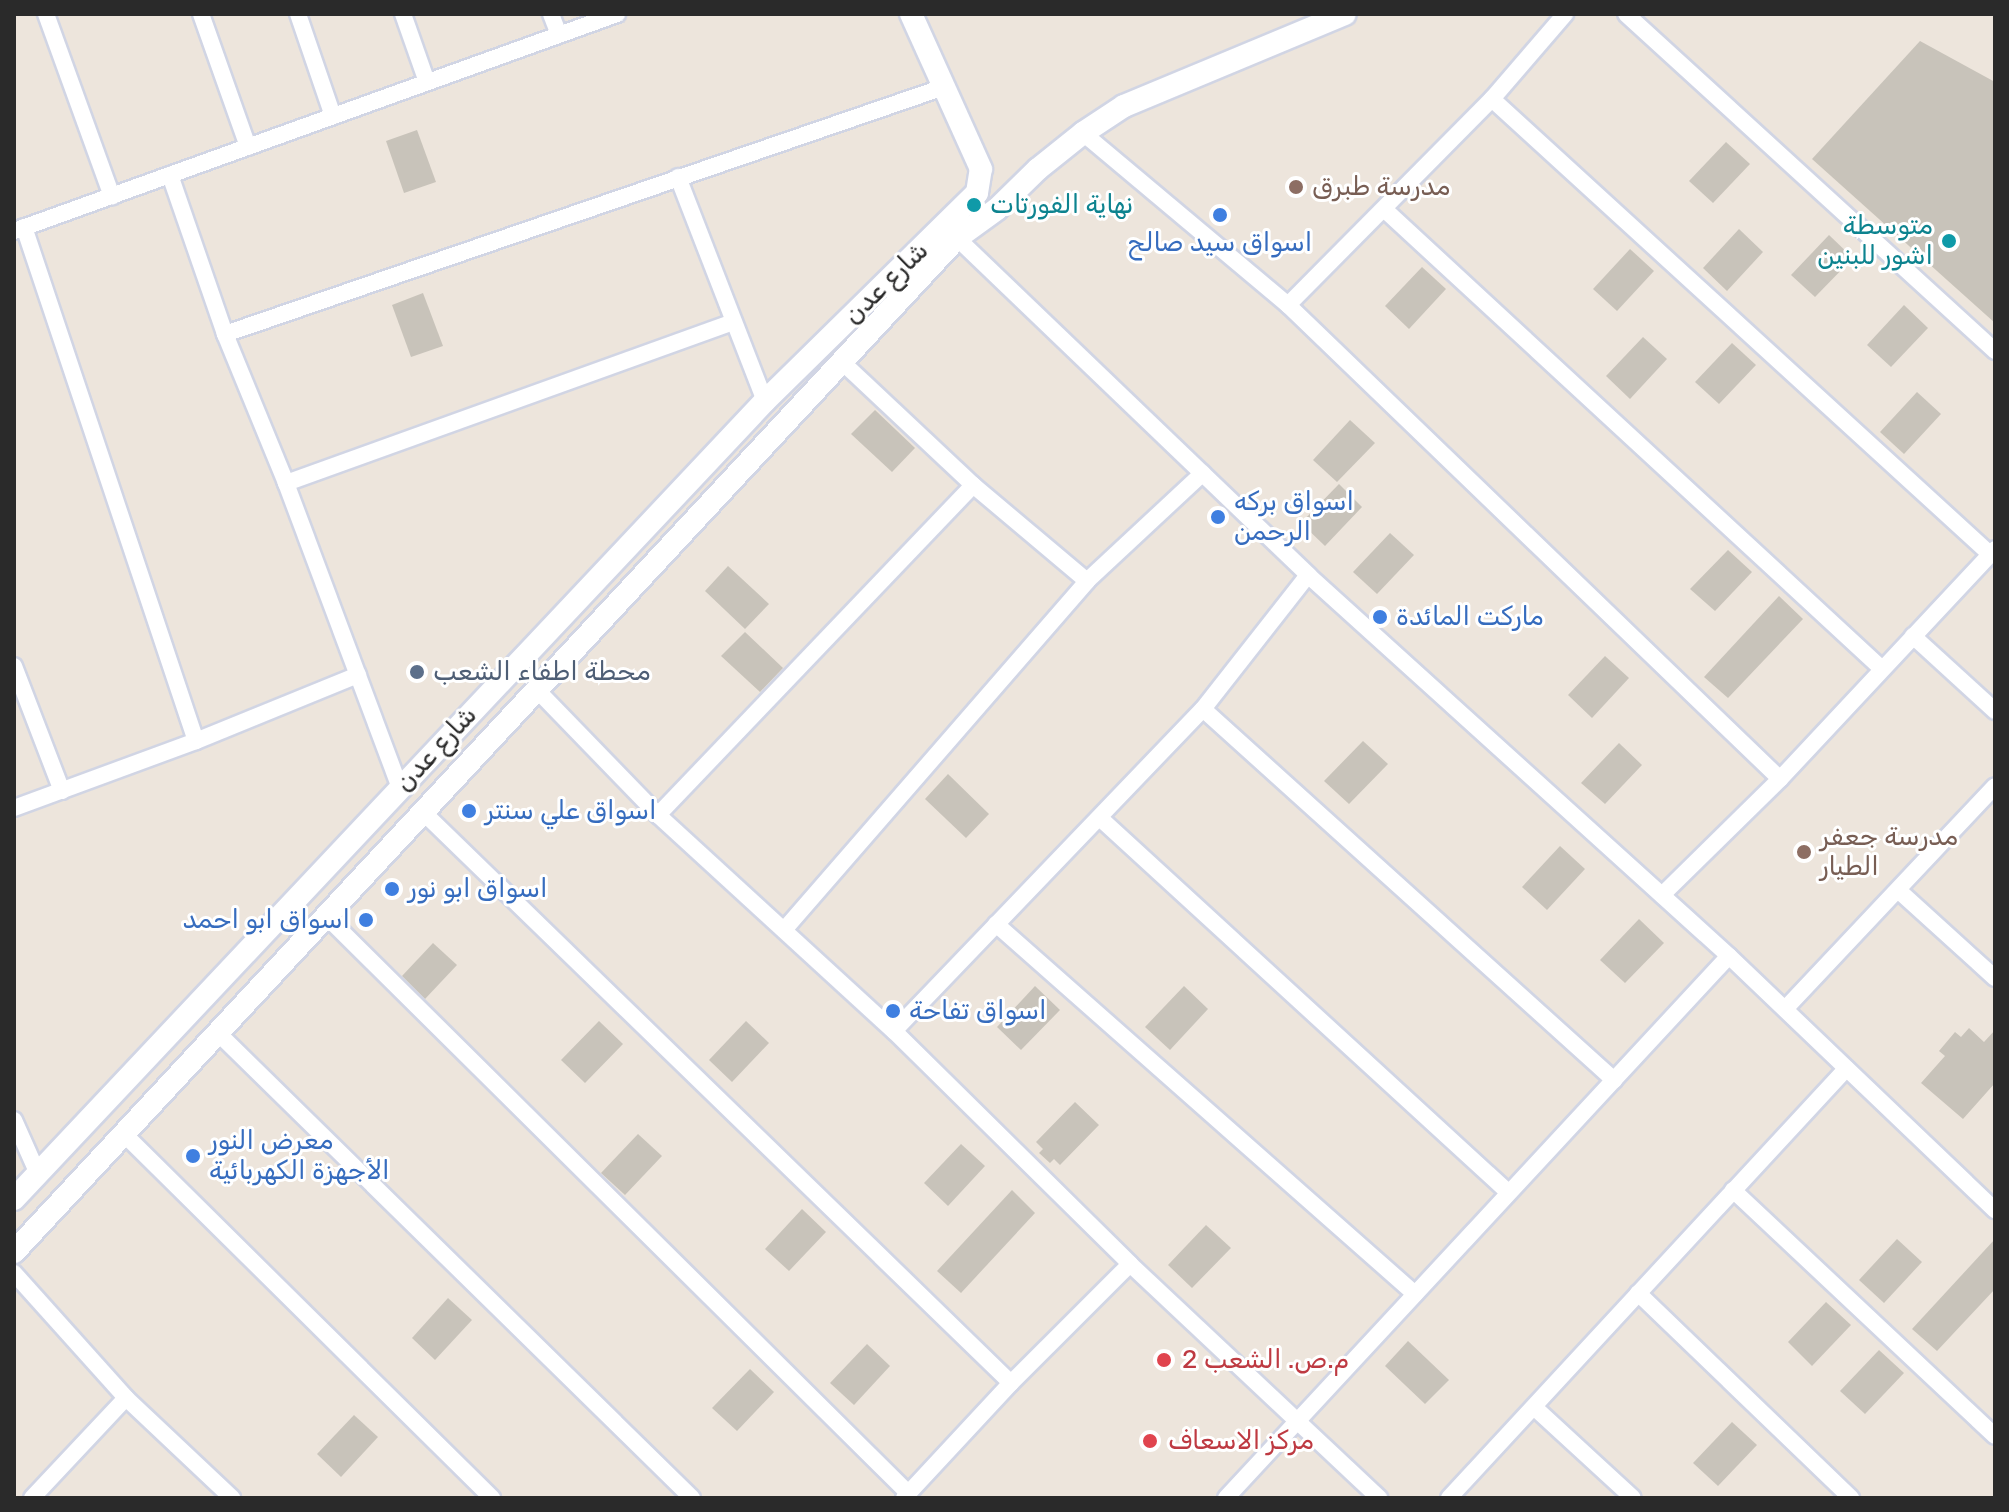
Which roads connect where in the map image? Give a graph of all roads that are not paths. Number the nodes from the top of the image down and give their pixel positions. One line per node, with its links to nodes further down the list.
1 (46, 14): 20 (street)
2 (201, 14): 17 (street)
3 (298, 14): 15 (street)
4 (403, 14): 12 (street)
5 (551, 14): 11 (street)
6 (617, 14): 11 (street)
7 (911, 14): 13 (street)
8 (1345, 14): 16 (street, شارع عدن)
9 (1565, 14): 14 (street)
10 (1626, 14): 27 (street)
11 (559, 35): 12 (street)
12 (427, 82): 15 (street)
13 (944, 87): 19 (street); 29 (street, شارع عدن)
14 (1492, 99): 21 (street); 33 (street)
15 (333, 116): 17 (street)
16 (1083, 133): 23 (street, شارع عدن); 24 (street)
17 (248, 147): 18 (street)
18 (170, 175): 20 (street); 26 (street)
19 (678, 177): 25 (street); 26 (street)
20 (112, 196): 22 (street)
21 (1384, 209): 24 (street); 38 (street)
22 (19, 229): 45 (street)
23 (957, 238): 28 (street, شارع عدن); 30 (street)
24 (1288, 305): 46 (street)
25 (732, 322): 29 (street); 31 (street)
26 (225, 334): 31 (street)
27 (1995, 351)
28 (840, 360): 32 (street); 40 (street, شارع عدن)
29 (765, 401): 41 (street, شارع عدن)
30 (1203, 473): 34 (street); 35 (street)
31 (286, 483): 39 (street)
32 (973, 485): 35 (street); 52 (street)
33 (1993, 551): 36 (street)
34 (1308, 575): 42 (street); 55 (street)
35 (1087, 581): 58 (street)
36 (1913, 636): 38 (street); 43 (street)
37 (14, 666): 49 (street)
38 (1881, 668): 46 (street)
39 (358, 675): 45 (street); 48 (street)
40 (538, 691): 44 (street, شارع عدن); 52 (street)
41 (475, 709): 44 (street); 48 (street, شارع عدن)
42 (1203, 709): 53 (street); 65 (street)
43 (1995, 711)
44 (509, 722): 51 (street, شارع عدن)
45 (196, 741): 49 (street)
46 (1780, 779): 55 (street)
47 (1995, 786): 54 (street)
48 (400, 788): 68 (street, شارع عدن)
49 (62, 791): 50 (street)
50 (14, 808)
51 (424, 813): 56 (street, شارع عدن); 78 (street)
52 (658, 815): 58 (street)
53 (1101, 819): 57 (street); 70 (street)
54 (1898, 890): 60 (street); 61 (street)
55 (1662, 895): 59 (street)
56 (327, 917): 63 (street, شارع عدن); 83 (street)
57 (996, 924): 62 (street); 77 (street)
58 (784, 930): 62 (street)
59 (1729, 956): 61 (street); 65 (street)
60 (1995, 978)
61 (1785, 1009): 64 (street)
62 (894, 1031): 74 (street)
63 (218, 1033): 67 (street, شارع عدن); 87 (street)
64 (1846, 1069): 69 (street); 72 (street)
65 (1614, 1080): 70 (street)
66 (14, 1120): 68 (street)
67 (124, 1134): 73 (street, شارع عدن); 86 (street)
68 (38, 1174): 71 (street, شارع عدن)
69 (1733, 1190): 76 (street); 82 (street)
70 (1509, 1193): 77 (street)
71 (14, 1199)
72 (1995, 1210)
73 (14, 1252)
74 (1130, 1264): 78 (street); 81 (street)
75 (14, 1273): 79 (street)
76 (1638, 1293): 80 (street); 92 (street)
77 (1415, 1294): 81 (street)
78 (1011, 1383): 83 (street)
79 (126, 1398): 84 (street); 85 (street)
80 (1534, 1407): 90 (street); 91 (street)
81 (1296, 1423): 88 (street); 89 (street)
82 (1995, 1436)
83 (906, 1496)
84 (32, 1498)
85 (232, 1498)
86 (492, 1498)
87 (692, 1498)
88 (1226, 1498)
89 (1379, 1498)
90 (1449, 1498)
91 (1633, 1498)
92 (1851, 1498)

